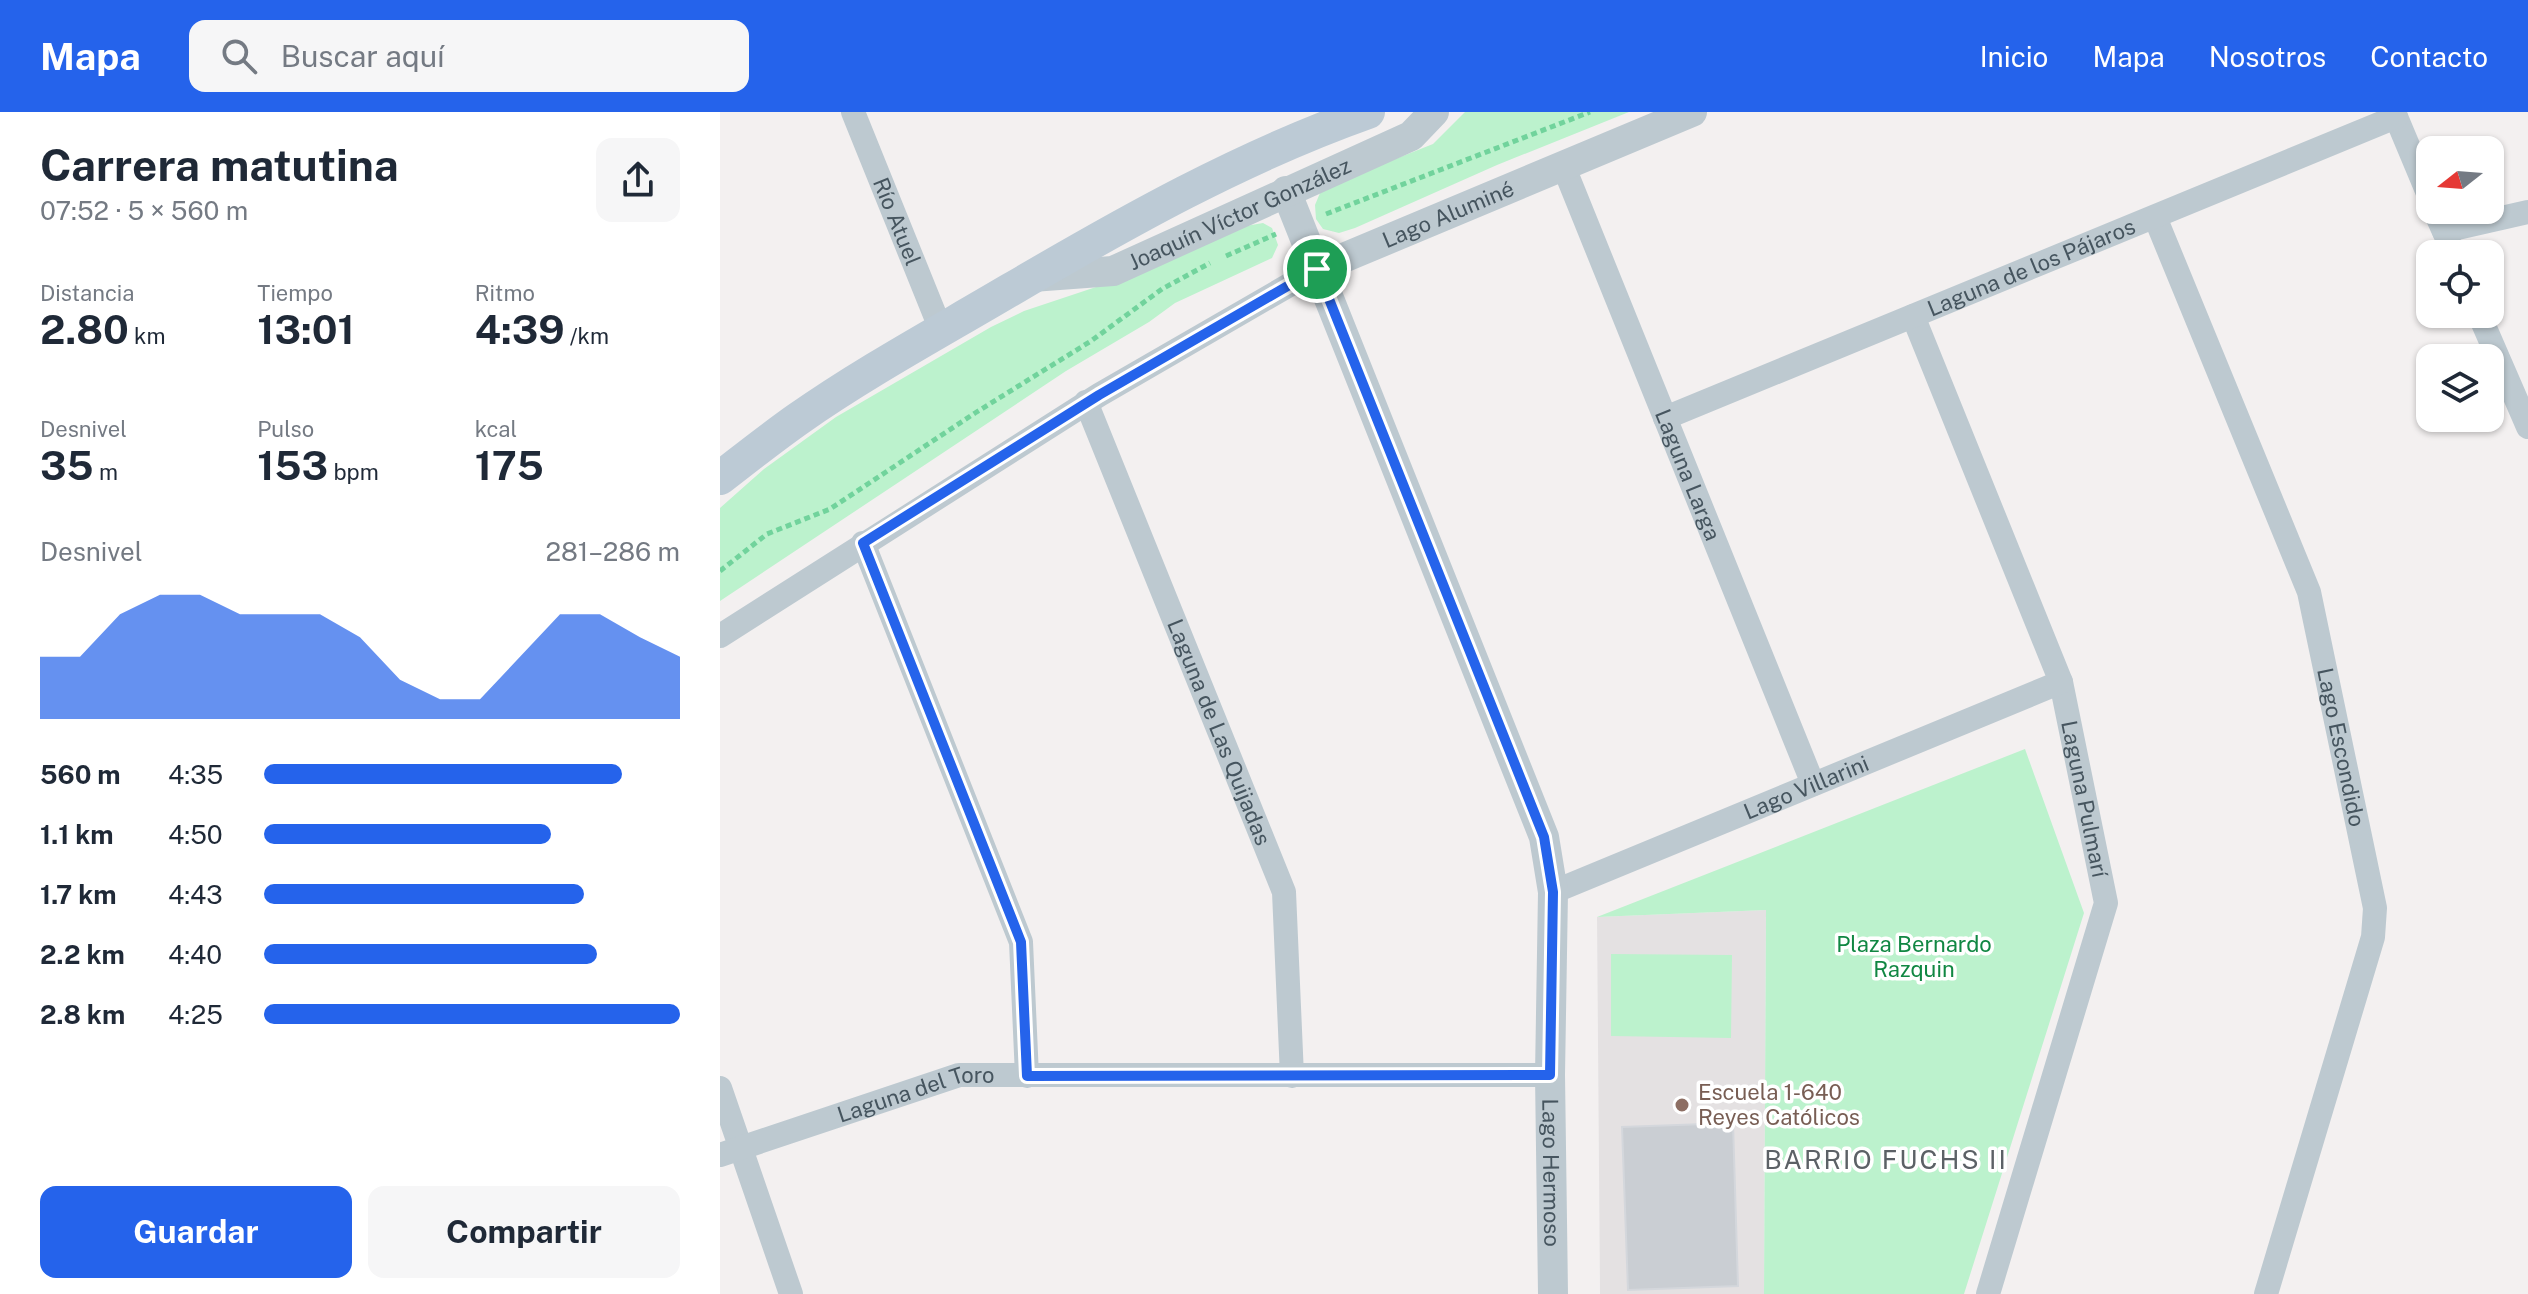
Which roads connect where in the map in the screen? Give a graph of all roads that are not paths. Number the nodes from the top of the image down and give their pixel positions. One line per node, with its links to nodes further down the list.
1 (853, 112): 16 (street, Río Atuel)
2 (1368, 112): 13 (main road, Joaquín Víctor González)
3 (1434, 112): 8 (street, Joaquín Víctor González)
4 (1692, 112): 6 (street, Lago Aluminé)
5 (2395, 115): 7 (street); 11 (street, Laguna de los Pájaros)
6 (1563, 165): 12 (street, Lago Aluminé); 18 (street, Laguna Larga)
7 (2416, 165)
8 (1286, 191): 12 (street, Lago Hermoso); 13 (street, Joaquín Víctor González)
9 (2528, 212): 10 (street)
10 (2504, 214)
11 (2155, 217): 14 (street, Laguna de los Pájaros); 34 (street, Lago Escondido)
12 (1317, 269): 17 (street, Lago Aluminé); 25 (street, Lago Hermoso)
13 (1032, 277): 16 (main road, Joaquín Víctor González)
14 (1913, 316): 18 (street, Laguna de los Pájaros); 23 (street, Laguna Pulmarí)
15 (2485, 328): 19 (street)
16 (941, 330): 20 (main road, Joaquín Víctor González)
17 (1086, 402): 21 (street, Lago Aluminé); 28 (street, Laguna de Las Quijadas)
18 (1665, 418): 24 (street, Laguna Larga)
19 (2528, 427)
20 (720, 478)
21 (863, 543): 22 (street, Lago Aluminé); 27 (street)
22 (720, 636)
23 (2061, 682): 24 (street, Lago Villarini); 33 (street, Laguna Pulmarí)
24 (1813, 784): 25 (street, Lago Villarini)
25 (1553, 892): 26 (street, Lago Hermoso)
26 (1550, 1075): 28 (street, Laguna del Toro); 32 (street, Lago Hermoso)
27 (1027, 1076): 28 (street, Laguna del Toro); 30 (street, Laguna del Toro)
28 (1292, 1076)
29 (720, 1088): 30 (street)
30 (731, 1152): 31 (street)
31 (791, 1294)
32 (1553, 1294)
33 (1988, 1294)
34 (2266, 1294)

